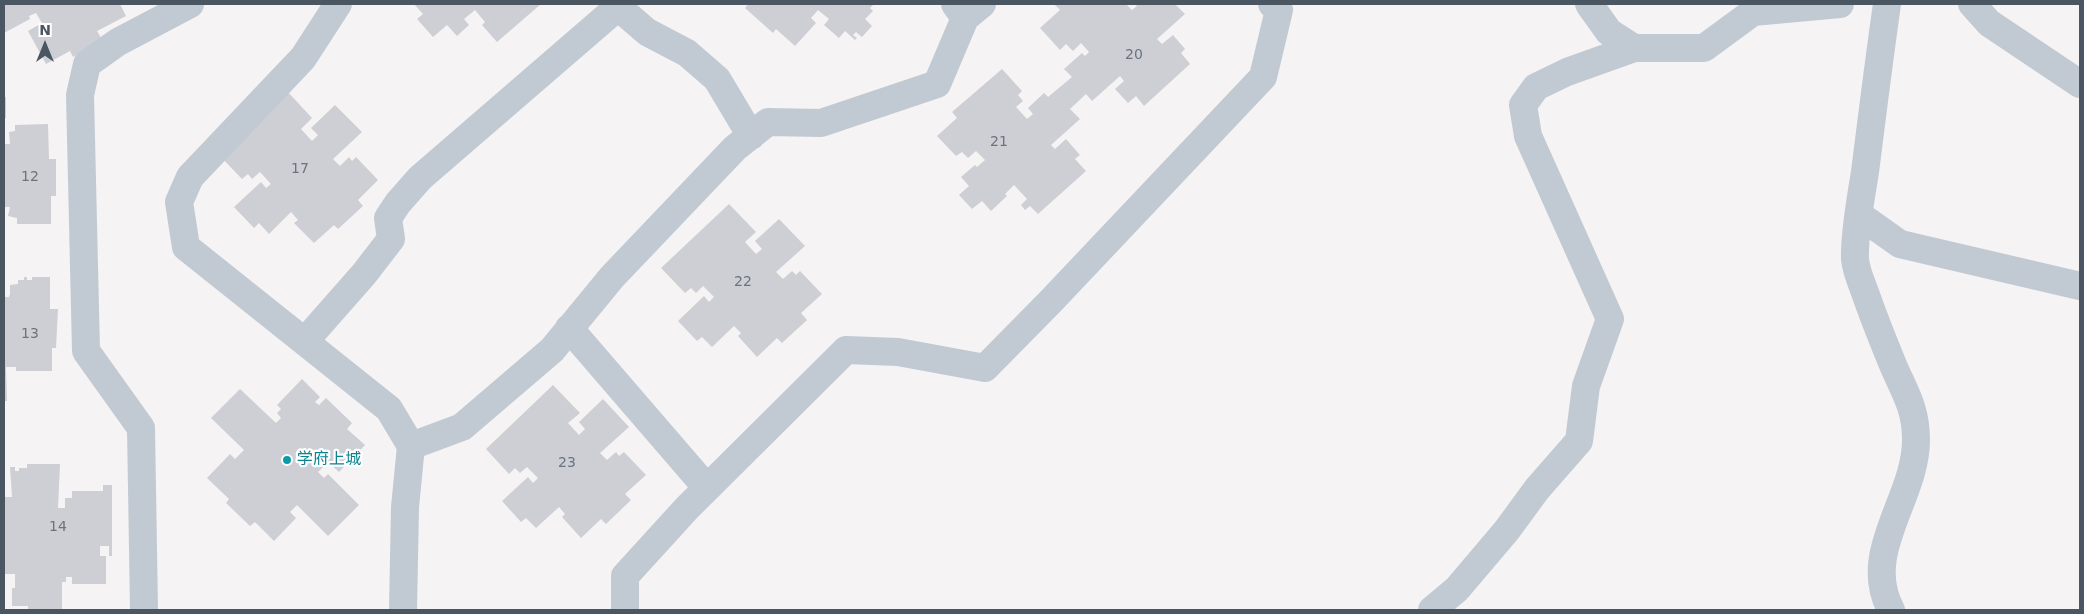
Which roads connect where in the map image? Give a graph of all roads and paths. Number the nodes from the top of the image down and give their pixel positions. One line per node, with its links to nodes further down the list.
1 (190, 4): 19 (street)
2 (338, 4): 16 (street)
3 (1272, 4): 18 (street)
4 (1589, 4): 10 (street)
5 (1840, 4): 10 (street)
6 (1887, 4): 13 (street)
7 (1972, 4): 11 (street)
8 (618, 5): 12 (street); 16 (street)
9 (967, 9): 12 (street)
10 (1634, 48): 22 (street)
11 (2080, 84)
12 (751, 136): 15 (street)
13 (1859, 215): 14 (street); 23 (street)
14 (2080, 286)
15 (569, 328): 17 (street); 18 (street)
16 (305, 341): 17 (street)
17 (411, 446): 20 (street)
18 (707, 488): 21 (street)
19 (144, 610)
20 (403, 610)
21 (625, 610)
22 (1432, 610)
23 (1891, 610)

